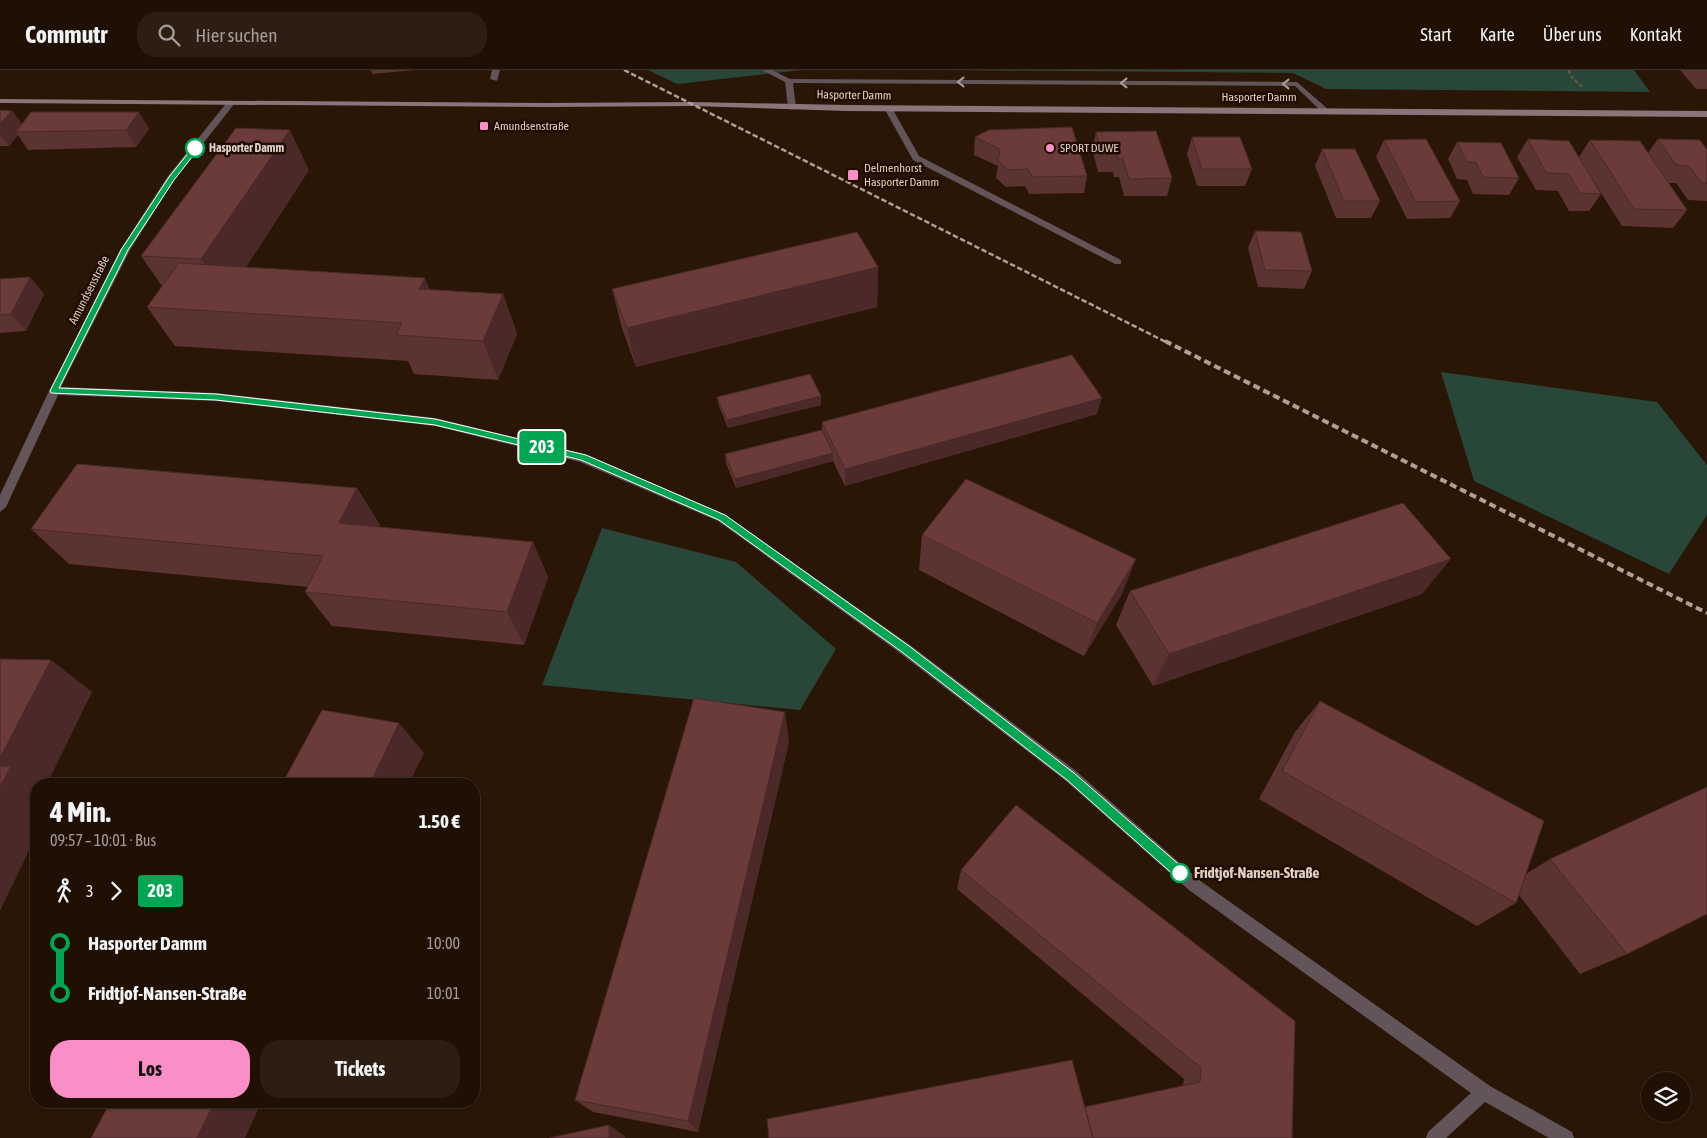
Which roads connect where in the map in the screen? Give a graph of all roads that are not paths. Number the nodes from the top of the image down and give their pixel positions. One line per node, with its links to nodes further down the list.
1 (496, 70): 3 (street)
2 (766, 70): 4 (street)
3 (494, 79)
4 (789, 81): 7 (street); 9 (street, one-way to 4)
5 (0, 101): 6 (main road, Hasporter Damm)
6 (231, 103): 7 (main road, Hasporter Damm); 12 (street, Amundsenstraße)
7 (792, 106): 8 (main road, Hasporter Damm)
8 (888, 108): 9 (main road, Hasporter Damm); 11 (street)
9 (1325, 110): 10 (main road, Hasporter Damm)
10 (1707, 114)
11 (1118, 262)
12 (54, 391): 13 (street, Amundsenstraße); 14 (street)
13 (0, 507)
14 (1484, 1092): 15 (street); 16 (street)
15 (1434, 1138)
16 (1566, 1138)

